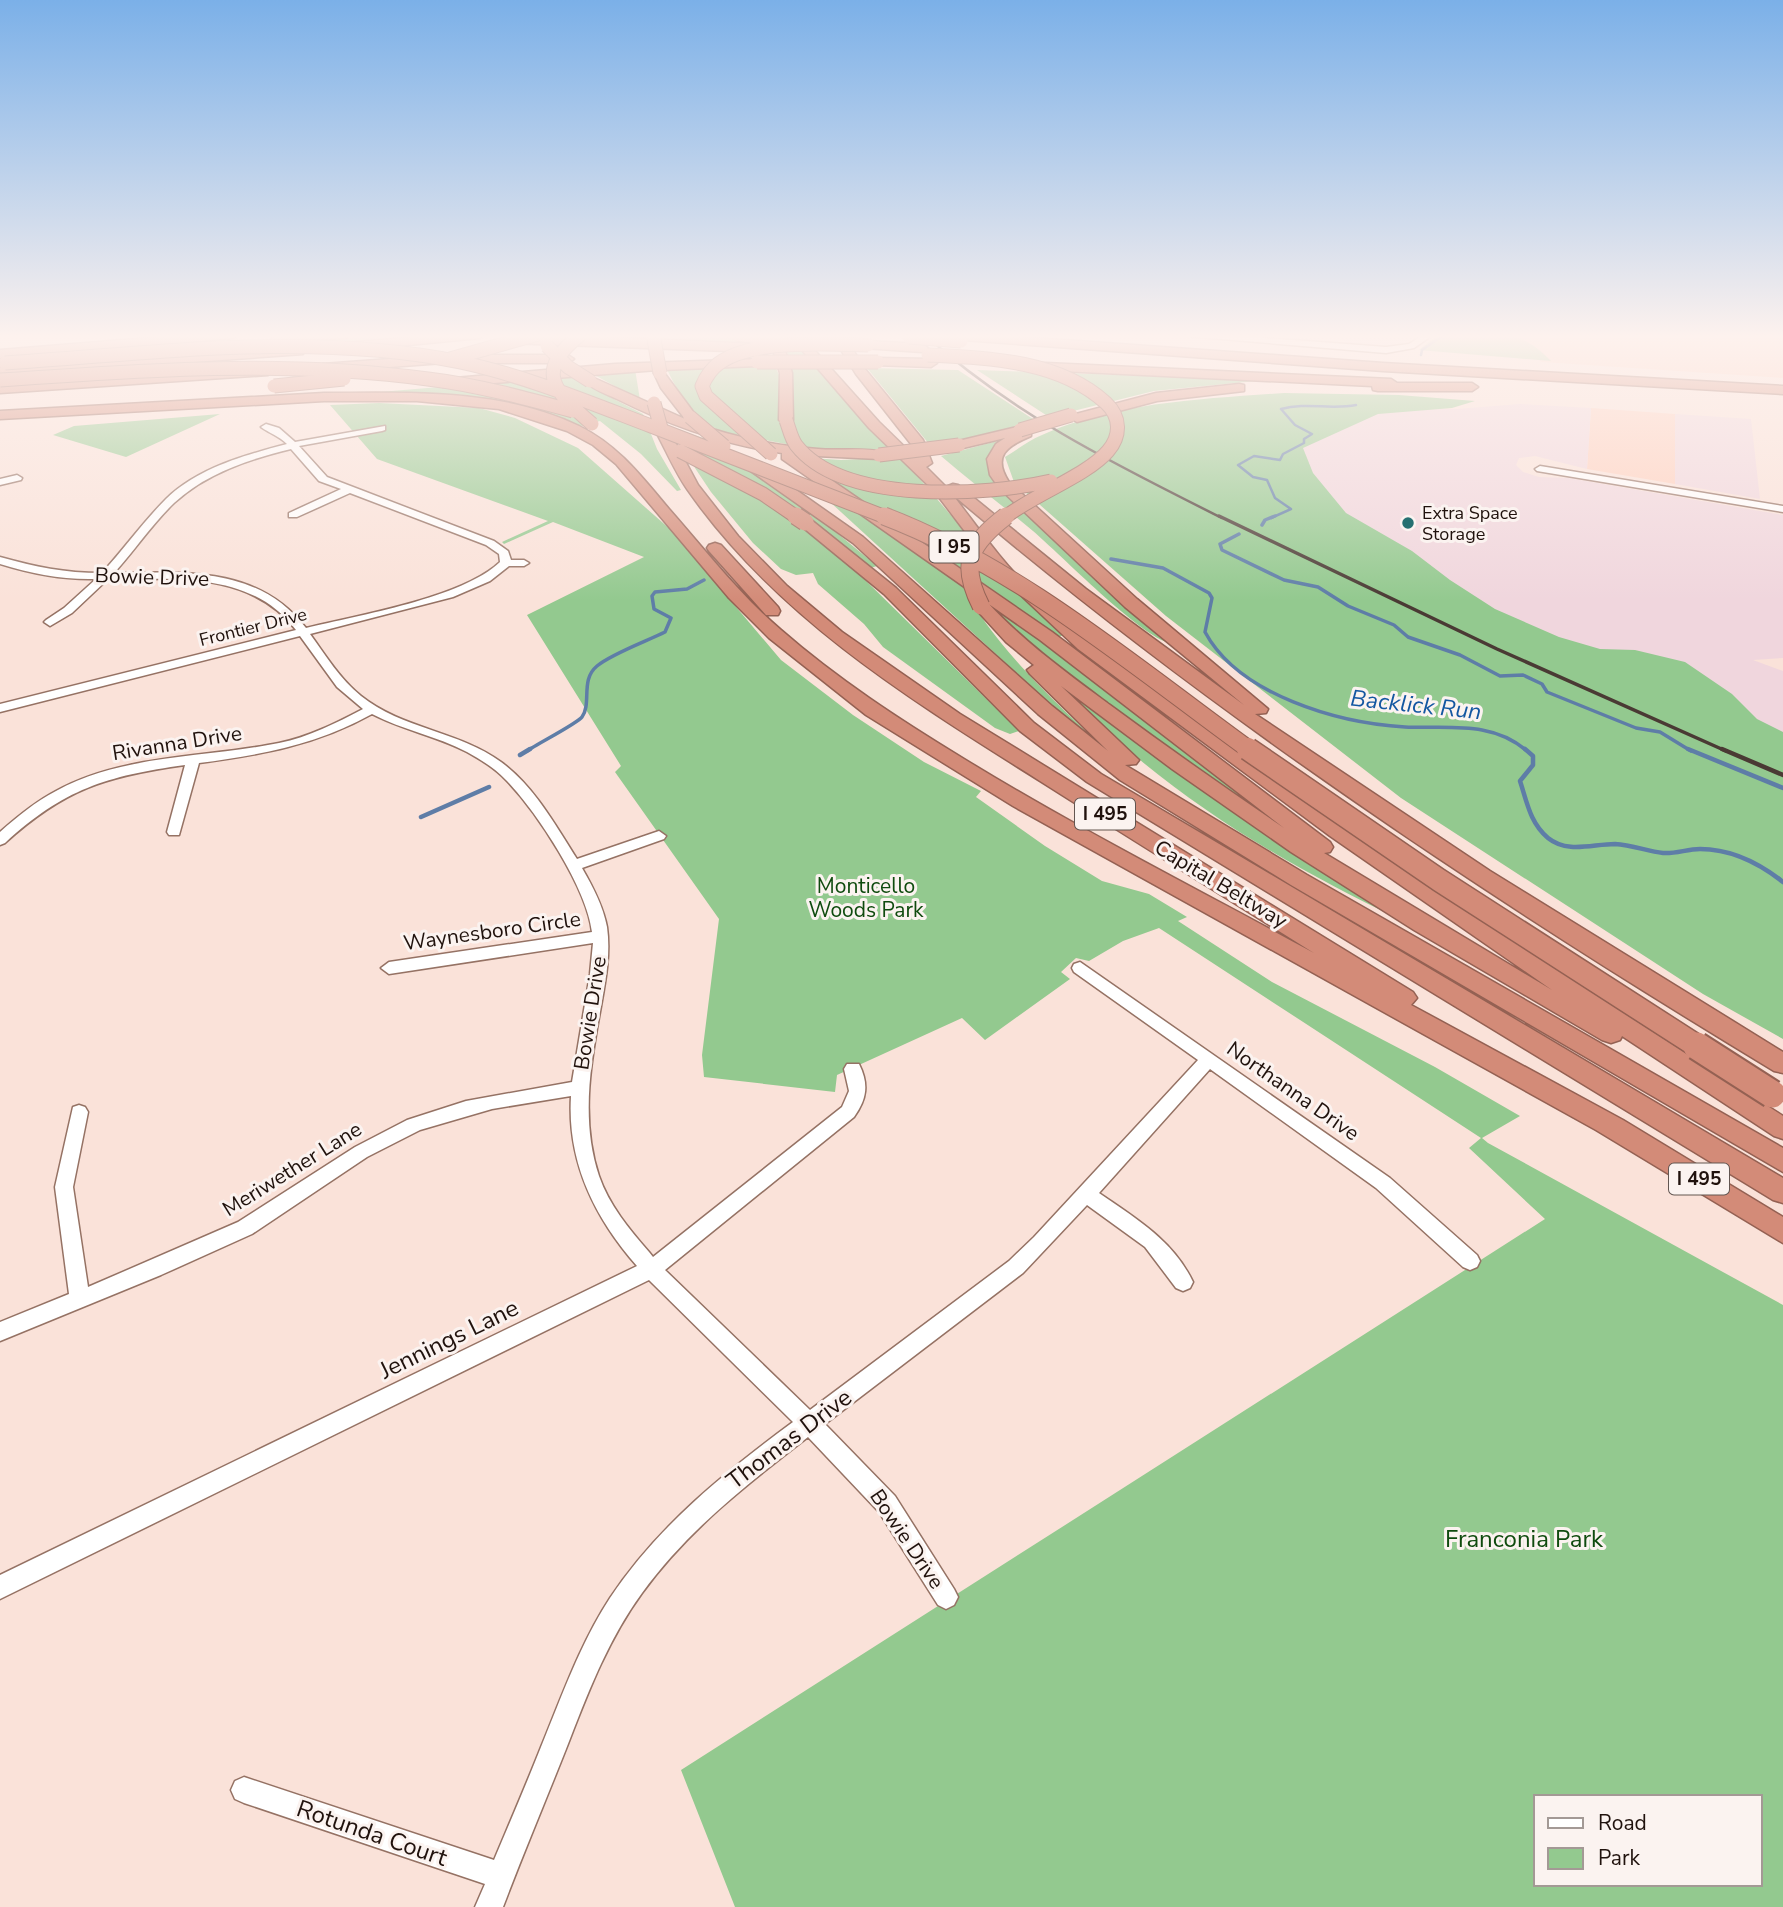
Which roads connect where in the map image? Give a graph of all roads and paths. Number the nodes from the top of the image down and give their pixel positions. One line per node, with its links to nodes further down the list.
1 (559, 423): 39 (highway)
2 (591, 423): 39 (highway, bridge)
3 (608, 423): 59 (highway, bridge)
4 (642, 423): 54 (highway, I 95, bridge)
5 (660, 423): 56 (highway, Capital Beltway / I 495, bridge)
6 (681, 423): 17 (highway, bridge)
7 (697, 423): 28 (highway, bridge)
8 (736, 423): 19 (highway, bridge)
9 (787, 423): 21 (highway, bridge)
10 (872, 423): 57 (highway)
11 (883, 423): 20 (highway)
12 (902, 423): 20 (highway)
13 (1052, 423): 17 (highway, bridge)
14 (1117, 423): 21 (highway, bridge)
15 (266, 427): 18 (street)
16 (383, 428): 18 (street)
17 (1023, 432): 40 (highway)
18 (294, 447): 25 (street); 32 (street)
19 (779, 455): 28 (highway); 47 (highway)
20 (925, 463): 40 (highway)
21 (1086, 469): 33 (highway, bridge)
22 (1540, 469): 26 (street)
23 (17, 478): 24 (street)
24 (0, 482)
25 (348, 490): 27 (street); 30 (street)
26 (1783, 509)
27 (293, 515)
28 (858, 540): 45 (highway)
29 (0, 560): 32 (street, Bowie Drive)
30 (506, 562): 31 (street); 35 (street, Frontier Drive)
31 (524, 563)
32 (104, 575): 34 (street); 35 (street, Bowie Drive)
33 (981, 606): 45 (highway); 47 (highway)
34 (50, 622)
35 (304, 632): 36 (street, Frontier Drive); 37 (street, Bowie Drive)
36 (0, 708)
37 (372, 709): 38 (street, Rivanna Drive); 44 (street, Bowie Drive)
38 (193, 759): 41 (street); 43 (street, Rivanna Drive)
39 (1020, 802): 56 (highway)
40 (1389, 815): 51 (highway)
41 (174, 832)
42 (659, 836): 44 (street)
43 (0, 840)
44 (573, 866): 46 (street, Bowie Drive)
45 (1298, 880): 58 (highway)
46 (601, 936): 48 (street, Waynesboro Circle); 53 (street, Bowie Drive)
47 (1449, 941): 57 (highway)
48 (389, 968)
49 (1080, 968): 50 (street, Northanna Drive)
50 (1209, 1059): 60 (street, Thomas Drive); 62 (street, Northanna Drive)
51 (1783, 1064)
52 (853, 1069): 63 (street, Jennings Lane)
53 (578, 1088): 63 (street, Bowie Drive); 65 (street, Meriwether Lane)
54 (1777, 1098)
55 (79, 1112): 65 (street)
56 (1614, 1128): 61 (highway, Capital Beltway / I 495)
57 (1783, 1130)
58 (1783, 1161)
59 (1783, 1192)
60 (1086, 1194): 64 (street); 67 (street, Thomas Drive)
61 (1783, 1231)
62 (1470, 1261)
63 (653, 1268): 67 (street, Bowie Drive); 68 (street, Jennings Lane)
64 (1183, 1282)
65 (80, 1299): 66 (street, Meriwether Lane)
66 (0, 1332)
67 (810, 1424): 69 (street, Bowie Drive); 71 (street, Thomas Drive)
68 (0, 1587)
69 (946, 1597)
70 (244, 1790): 71 (street, Rotunda Court)
71 (501, 1877): 72 (street, Thomas Drive)
72 (489, 1907)

